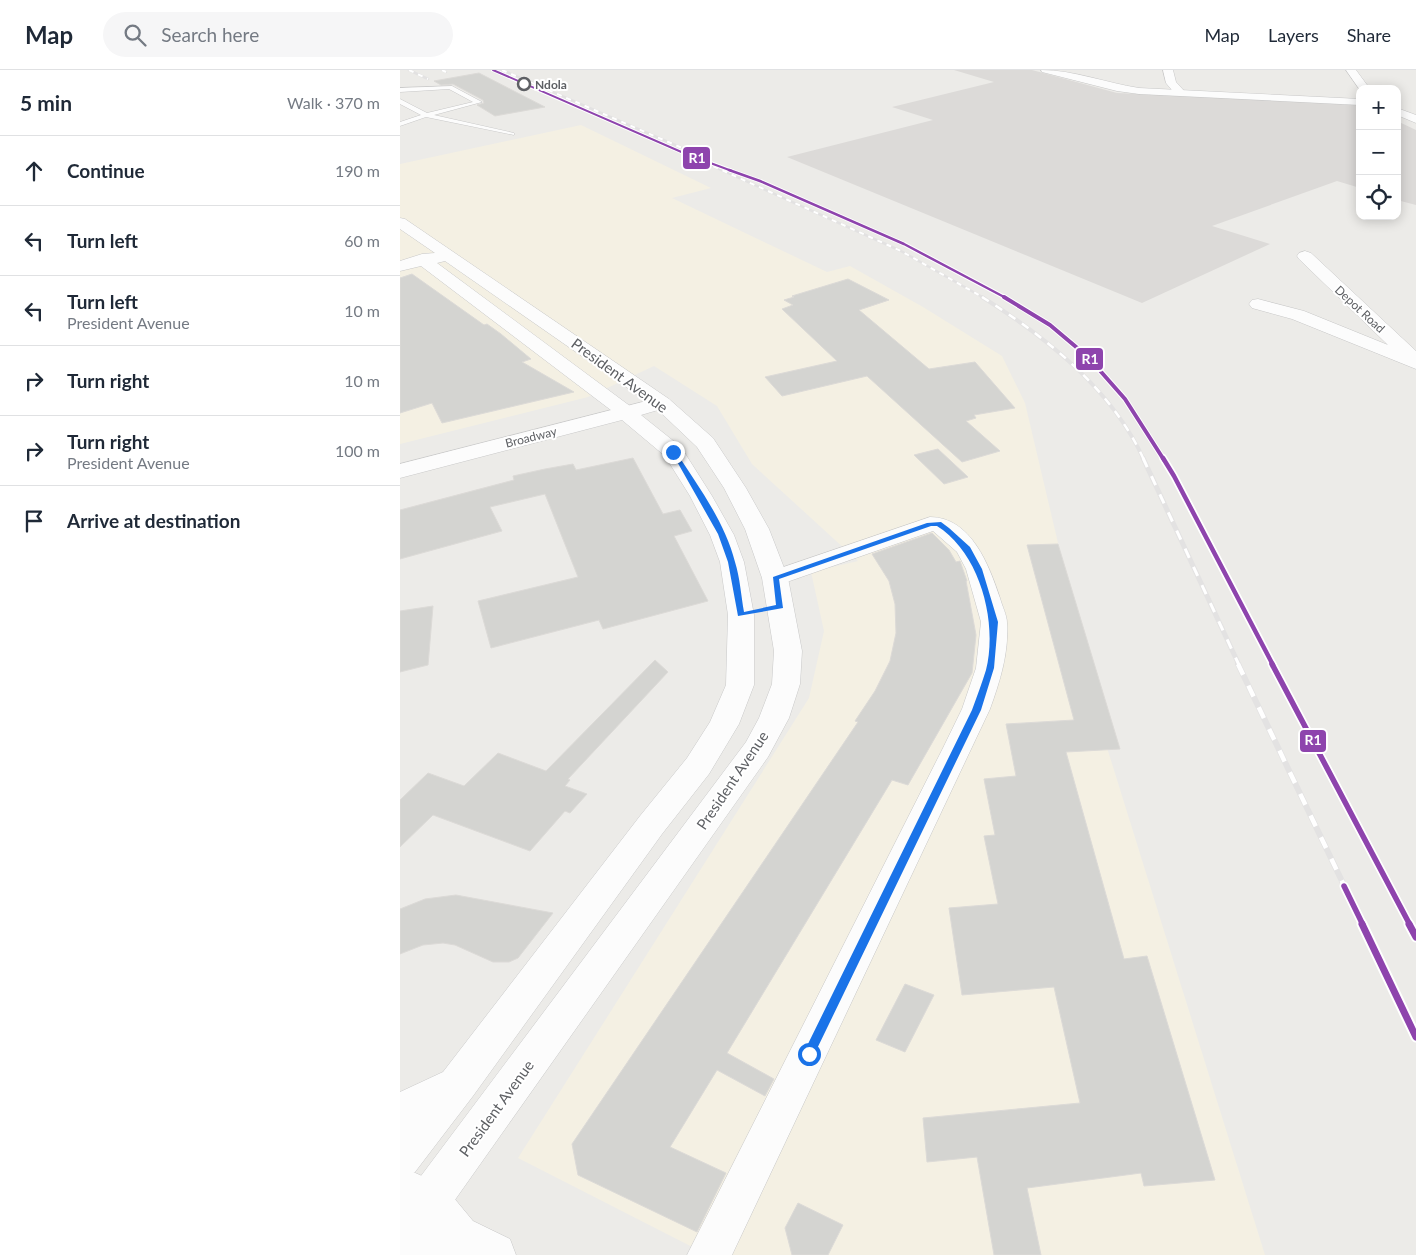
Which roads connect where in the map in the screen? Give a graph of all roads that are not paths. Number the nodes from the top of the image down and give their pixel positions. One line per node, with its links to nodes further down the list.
1 (1046, 70): 6 (street)
2 (1168, 70): 6 (street)
3 (1351, 70): 4 (street)
4 (1362, 85)
5 (400, 90): 10 (lane)
6 (1180, 93): 8 (street)
7 (400, 101): 10 (lane)
8 (1356, 102)
9 (1401, 113): 11 (street)
10 (426, 115): 12 (lane); 13 (lane)
11 (1416, 119)
12 (400, 124)
13 (512, 134)
14 (400, 222): 16 (street, President Avenue)
15 (408, 249): 18 (street, President Avenue)
16 (447, 255): 18 (street); 22 (street, President Avenue)
17 (1305, 256): 21 (street, Depot Road)
18 (424, 261): 19 (street); 23 (street, President Avenue)
19 (400, 266)
20 (1258, 304): 21 (street)
21 (1416, 362)
22 (662, 403): 23 (street, Broadway); 25 (street, President Avenue)
23 (627, 413): 24 (street, Broadway); 26 (street, President Avenue)
24 (400, 471)
25 (778, 592): 26 (street); 28 (street, President Avenue); 37 (street)
26 (740, 615): 27 (street, President Avenue)
27 (587, 911): 28 (street); 29 (street, President Avenue)
28 (627, 928): 32 (street, President Avenue)
29 (459, 1083): 30 (street); 31 (street, President Avenue)
30 (400, 1111)
31 (400, 1157)
32 (414, 1194): 33 (street); 34 (street, President Avenue)
33 (457, 1237): 35 (street); 36 (street)
34 (400, 1240)
35 (400, 1250)
36 (494, 1255)
37 (709, 1255)

